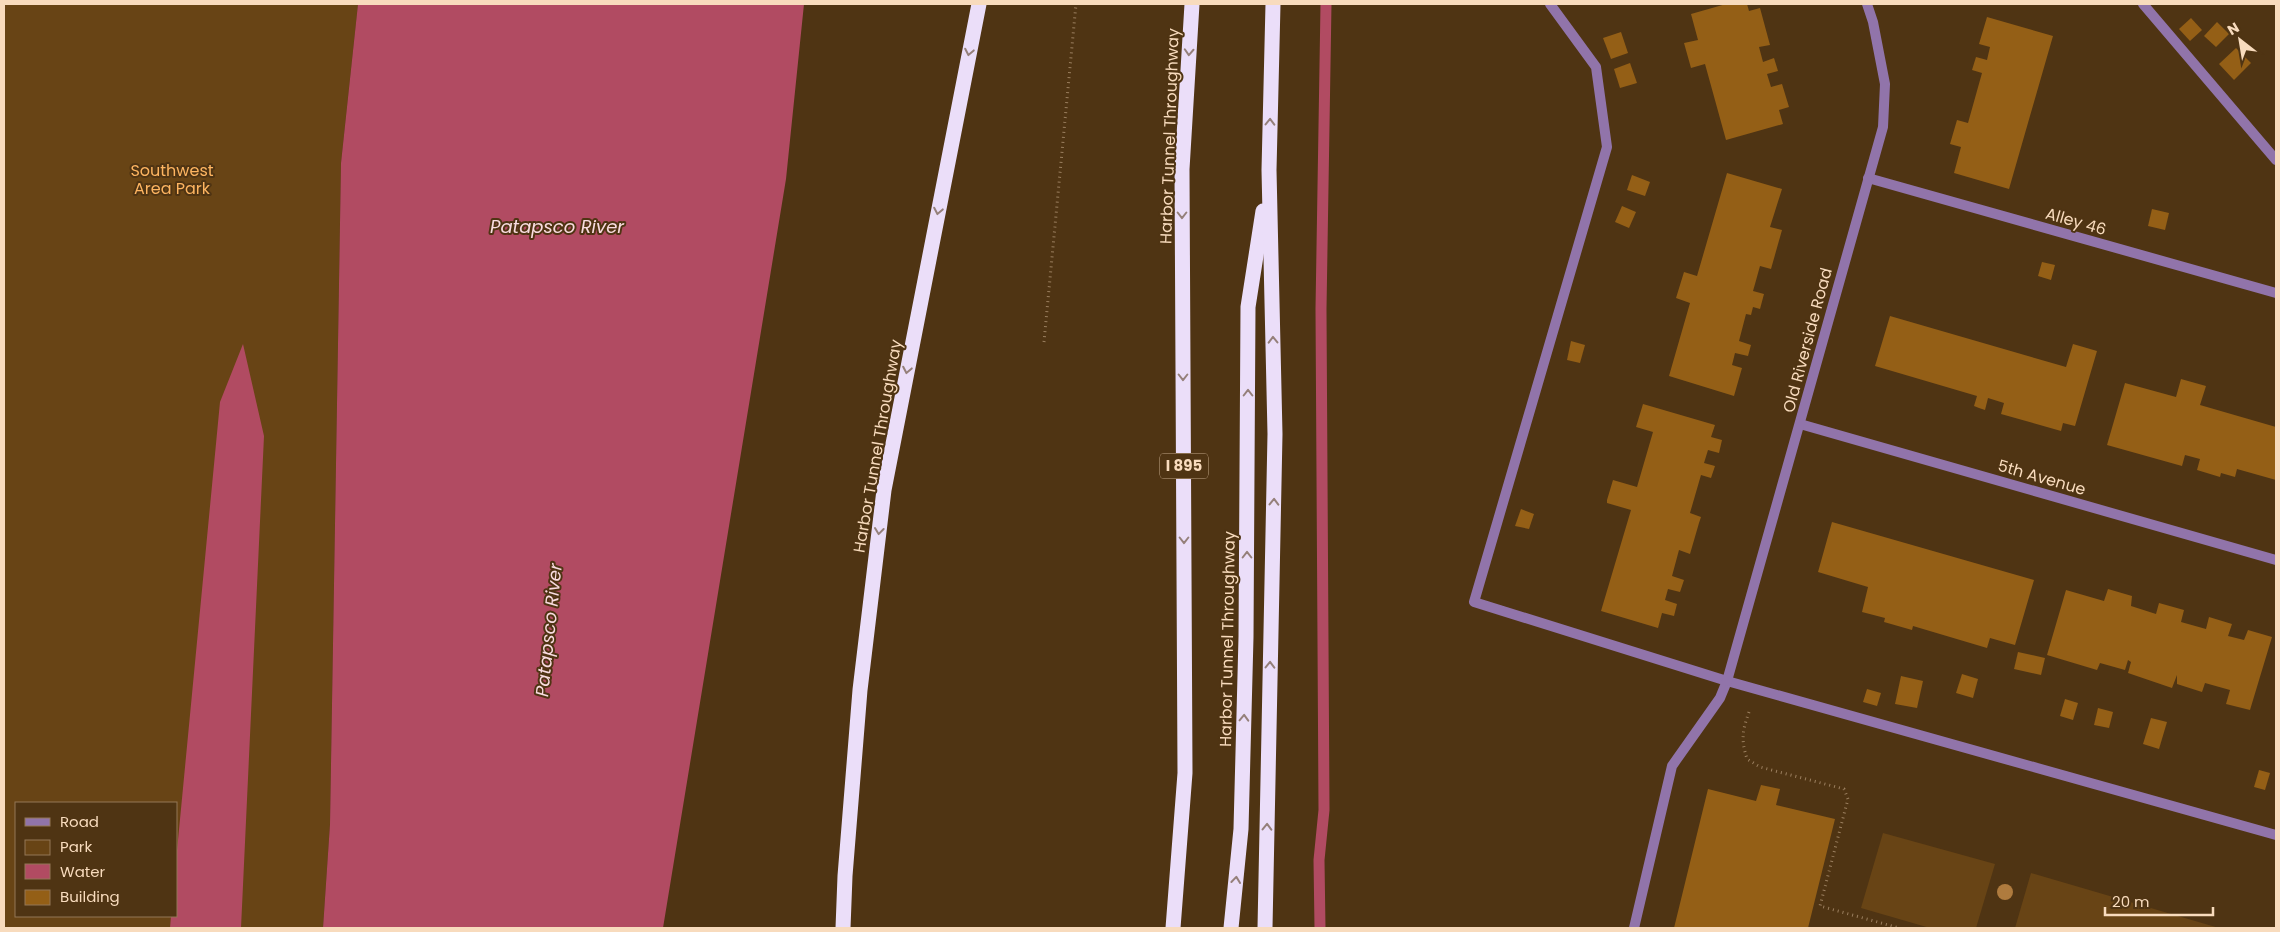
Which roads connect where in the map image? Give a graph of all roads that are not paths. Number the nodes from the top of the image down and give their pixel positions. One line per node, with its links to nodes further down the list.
1 (979, 4): 15 (highway, Harbor Tunnel Throughway, one-way to 15)
2 (1192, 4): 16 (highway, Harbor Tunnel Throughway / I 895, one-way to 16)
3 (1273, 4): 8 (highway, Harbor Tunnel Throughway, one-way to 3)
4 (1550, 4): 13 (street)
5 (1867, 4): 9 (street, Old Riverside Road)
6 (2142, 4): 7 (street)
7 (2276, 160)
8 (1269, 170): 17 (highway, Harbor Tunnel Throughway, one-way to 8); 18 (highway, Harbor Tunnel Throughway, one-way to 8)
9 (1868, 178): 10 (street, Alley 46); 11 (street, Old Riverside Road)
10 (2276, 293)
11 (1800, 424): 12 (street, 5th Avenue); 13 (street, Old Riverside Road)
12 (2276, 560)
13 (1727, 681): 14 (street); 19 (street, Old Riverside Road)
14 (2276, 835)
15 (843, 928)
16 (1173, 928)
17 (1231, 928)
18 (1265, 928)
19 (1634, 928)

